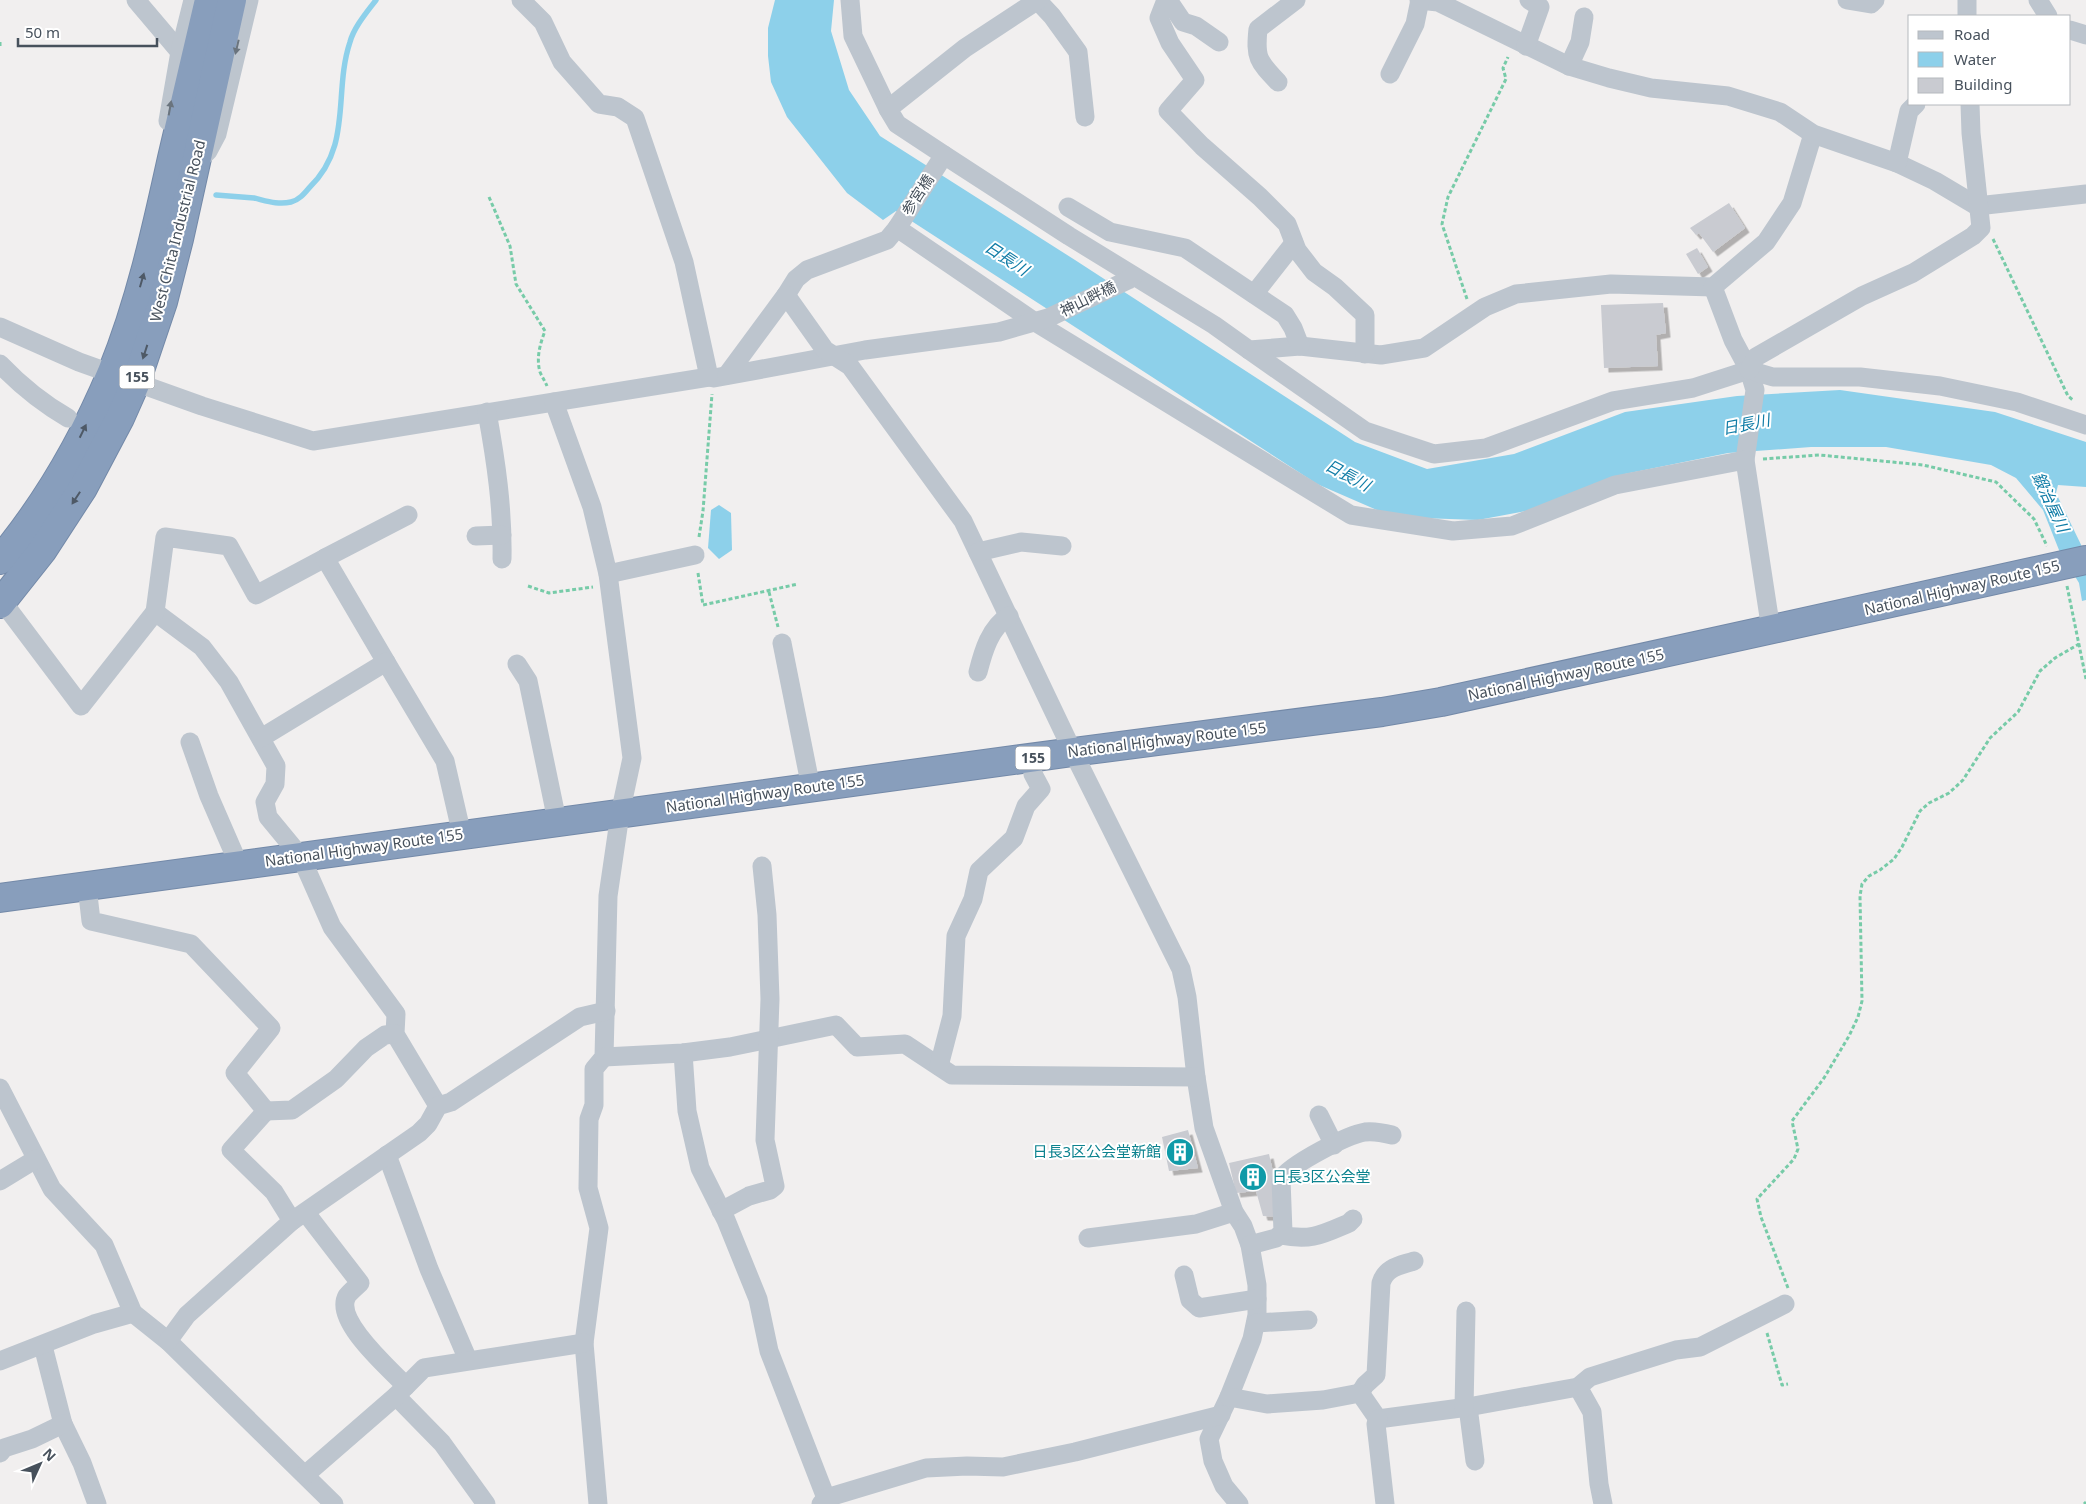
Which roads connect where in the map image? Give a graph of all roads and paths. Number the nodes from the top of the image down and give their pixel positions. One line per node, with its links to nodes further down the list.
1 (136, 0): 26 (street)
2 (193, 0): 26 (street)
3 (209, 0): 33 (highway, West Chita Industrial Road / 155)
4 (232, 0): 33 (highway, West Chita Industrial Road / 155)
5 (249, 0): 36 (street, one-way to 36)
6 (521, 0): 59 (street)
7 (850, 0): 32 (street)
8 (1037, 0): 32 (street); 34 (street)
9 (1167, 0): 23 (street); 45 (street)
10 (1296, 0): 29 (street)
11 (1419, 0): 24 (street); 28 (street)
12 (1530, 0): 24 (street)
13 (1847, 0): 14 (street)
14 (1876, 0)
15 (1967, 0): 17 (street)
16 (2038, 0): 18 (street)
17 (1967, 15)
18 (2047, 15)
19 (1584, 17): 27 (street)
20 (2071, 30): 21 (street)
21 (2086, 35)
22 (0, 42): 25 (path)
23 (1219, 42)
24 (1521, 43): 27 (street); 50 (path)
25 (0, 46)
26 (180, 52): 36 (street, one-way to 26)
27 (1569, 66): 35 (street)
28 (1390, 74)
29 (1278, 82)
30 (1915, 105): 38 (street)
31 (1970, 105): 41 (street)
32 (888, 109): 37 (street)
33 (195, 114): 36 (highway, West Chita Industrial Road / 155)
34 (1085, 117)
35 (1813, 134): 38 (street); 47 (street)
36 (185, 159): 60 (highway, West Chita Industrial Road / 155)
37 (941, 159): 43 (street, 参宮橋); 46 (street)
38 (1897, 163): 41 (street)
39 (2086, 194): 41 (street)
40 (489, 197): 61 (path)
41 (1977, 206): 44 (street)
42 (1068, 207): 48 (street)
43 (897, 228): 49 (street, 参宮橋); 51 (street)
44 (1981, 228): 58 (street); 62 (path)
45 (1294, 243): 48 (street); 55 (street)
46 (1130, 278): 51 (street, 神山畔橋); 54 (street)
47 (1714, 287): 50 (street); 58 (street)
48 (1254, 294): 53 (street)
49 (786, 295): 56 (street); 59 (street, 参宮橋)
50 (1479, 310): 55 (street)
51 (1042, 320): 56 (street, 神山畔橋); 66 (street)
52 (0, 327): 60 (street, 神山畔橋)
53 (1300, 346): 54 (street); 55 (street)
54 (1249, 350): 58 (street)
55 (1365, 354)
56 (834, 356): 59 (street, 神山畔橋); 71 (street)
57 (0, 364): 64 (street)
58 (1749, 370): 65 (street); 66 (street)
59 (716, 377): 61 (street, 神山畔橋); 72 (path)
60 (124, 378): 63 (street, 神山畔橋); 75 (highway, West Chita Industrial Road / 155, one-way to 60); 81 (highway, West Chita Industrial Road / 155, one-way to 81)
61 (553, 403): 63 (street, 神山畔橋); 77 (street)
62 (2076, 403)
63 (487, 412): 68 (street)
64 (68, 418)
65 (2086, 425)
66 (1745, 460): 76 (path); 84 (street)
67 (408, 515): 73 (street)
68 (502, 535): 69 (street); 74 (street)
69 (476, 536)
70 (1062, 546): 71 (street)
71 (978, 552): 83 (street)
72 (695, 555): 77 (street); 80 (path)
73 (325, 558): 82 (street); 87 (street)
74 (502, 559)
75 (0, 560)
76 (2068, 564): 84 (highway, National Highway Route 155 / 155); 86 (path)
77 (609, 579): 79 (path); 96 (street)
78 (798, 584): 80 (path)
79 (528, 586)
80 (769, 592): 85 (path)
81 (1, 603): 82 (street)
82 (155, 612): 91 (street)
83 (1009, 616): 89 (street); 93 (street)
84 (1771, 630): 93 (highway, National Highway Route 155 / 155)
85 (782, 642): 95 (street)
86 (2079, 644): 90 (path); 130 (path)
87 (386, 662): 91 (street); 98 (street)
88 (517, 664): 97 (street)
89 (978, 672)
90 (2086, 679)
91 (261, 738): 99 (street)
92 (190, 742): 100 (street)
93 (1073, 752): 94 (highway, National Highway Route 155 / 155); 110 (street)
94 (1031, 758): 95 (highway, National Highway Route 155 / 155); 109 (street)
95 (811, 788): 96 (highway, National Highway Route 155 / 155)
96 (620, 814): 97 (highway, National Highway Route 155 / 155); 104 (street)
97 (555, 822): 98 (highway, National Highway Route 155 / 155)
98 (462, 835): 99 (highway, National Highway Route 155 / 155)
99 (301, 857): 100 (highway, National Highway Route 155 / 155); 105 (street)
100 (239, 865): 102 (highway, National Highway Route 155 / 155)
101 (762, 866): 106 (street)
102 (87, 886): 103 (highway, National Highway Route 155 / 155); 113 (street)
103 (0, 898)
104 (606, 1011): 108 (street); 112 (street)
105 (395, 1034): 112 (street); 113 (street)
106 (769, 1040): 107 (street); 109 (street); 120 (street)
107 (683, 1053): 108 (street); 120 (street)
108 (604, 1057): 137 (street)
109 (939, 1066): 110 (street)
110 (1196, 1077): 121 (street)
111 (0, 1088): 118 (street)
112 (438, 1106): 117 (street)
113 (266, 1111): 122 (street)
114 (1319, 1115): 116 (street)
115 (1392, 1135): 116 (street)
116 (1334, 1145): 124 (street)
117 (388, 1155): 122 (street); 139 (street)
118 (36, 1158): 119 (street); 132 (street)
119 (0, 1181)
120 (721, 1210): 153 (street)
121 (1234, 1212): 125 (street); 126 (street)
122 (299, 1217): 136 (street); 143 (street)
123 (1353, 1219): 124 (street)
124 (1280, 1234): 126 (street)
125 (1088, 1238)
126 (1250, 1245): 129 (street)
127 (1414, 1261): 144 (street)
128 (1184, 1275): 129 (street)
129 (1257, 1299): 135 (street)
130 (1785, 1304): 133 (street)
131 (1466, 1311): 146 (street)
132 (132, 1313): 136 (street); 138 (street)
133 (1762, 1316): 141 (path); 142 (street)
134 (1308, 1320): 135 (street)
135 (1256, 1323): 145 (street)
136 (168, 1340): 152 (street)
137 (584, 1343): 139 (street); 158 (street)
138 (42, 1346): 140 (street); 149 (street)
139 (468, 1360): 143 (street)
140 (0, 1361)
141 (1788, 1384)
142 (1578, 1387): 146 (street); 160 (street)
143 (401, 1391): 152 (street); 157 (street)
144 (1360, 1393): 145 (street); 148 (street)
145 (1229, 1397): 147 (street)
146 (1466, 1407): 148 (street); 151 (street)
147 (1221, 1415): 153 (street); 154 (street)
148 (1378, 1418): 159 (street)
149 (63, 1424): 150 (street); 155 (street)
150 (0, 1453)
151 (1475, 1461)
152 (306, 1475): 156 (street)
153 (824, 1501)
154 (1238, 1503)
155 (97, 1504)
156 (334, 1504)
157 (486, 1504)
158 (598, 1504)
159 (1385, 1504)
160 (1603, 1504)

